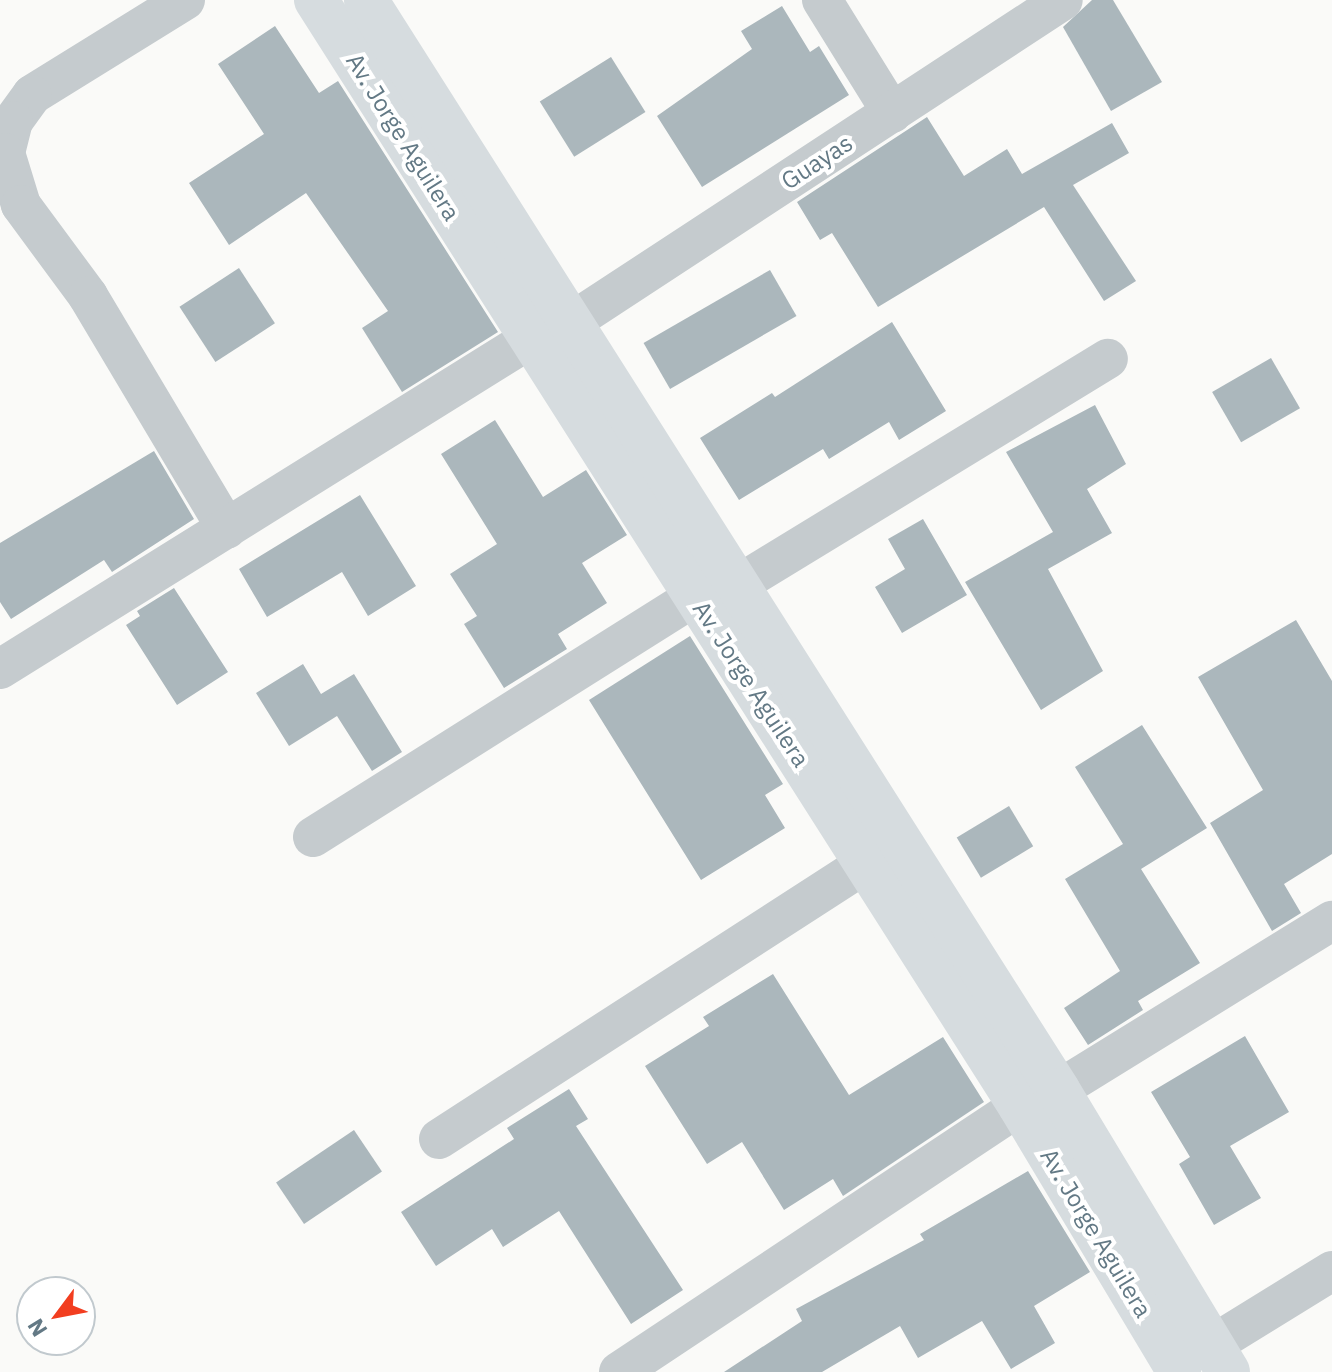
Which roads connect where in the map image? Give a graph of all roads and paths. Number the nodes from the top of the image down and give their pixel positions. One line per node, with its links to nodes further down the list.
1 (185, 0): 10 (street)
2 (316, 0): 8 (street, Av. Jorge Aguilera)
3 (366, 0): 7 (street, Av. Jorge Aguilera)
4 (822, 0): 6 (street)
5 (1063, 0): 6 (street, Guayas)
6 (892, 113): 7 (street, Guayas)
7 (570, 323): 11 (street, Av. Jorge Aguilera)
8 (530, 339): 10 (street); 11 (street, Av. Jorge Aguilera)
9 (1108, 359): 11 (street)
10 (227, 529): 12 (street)
11 (715, 591): 13 (street); 14 (street, Av. Jorge Aguilera); 16 (street, Av. Jorge Aguilera)
12 (0, 669)
13 (313, 837)
14 (865, 864): 16 (street, Av. Jorge Aguilera); 17 (street)
15 (1332, 921): 16 (street)
16 (1039, 1098): 19 (street, Av. Jorge Aguilera); 20 (street)
17 (439, 1139)
18 (1332, 1271): 19 (street)
19 (1206, 1363)
20 (619, 1372)

